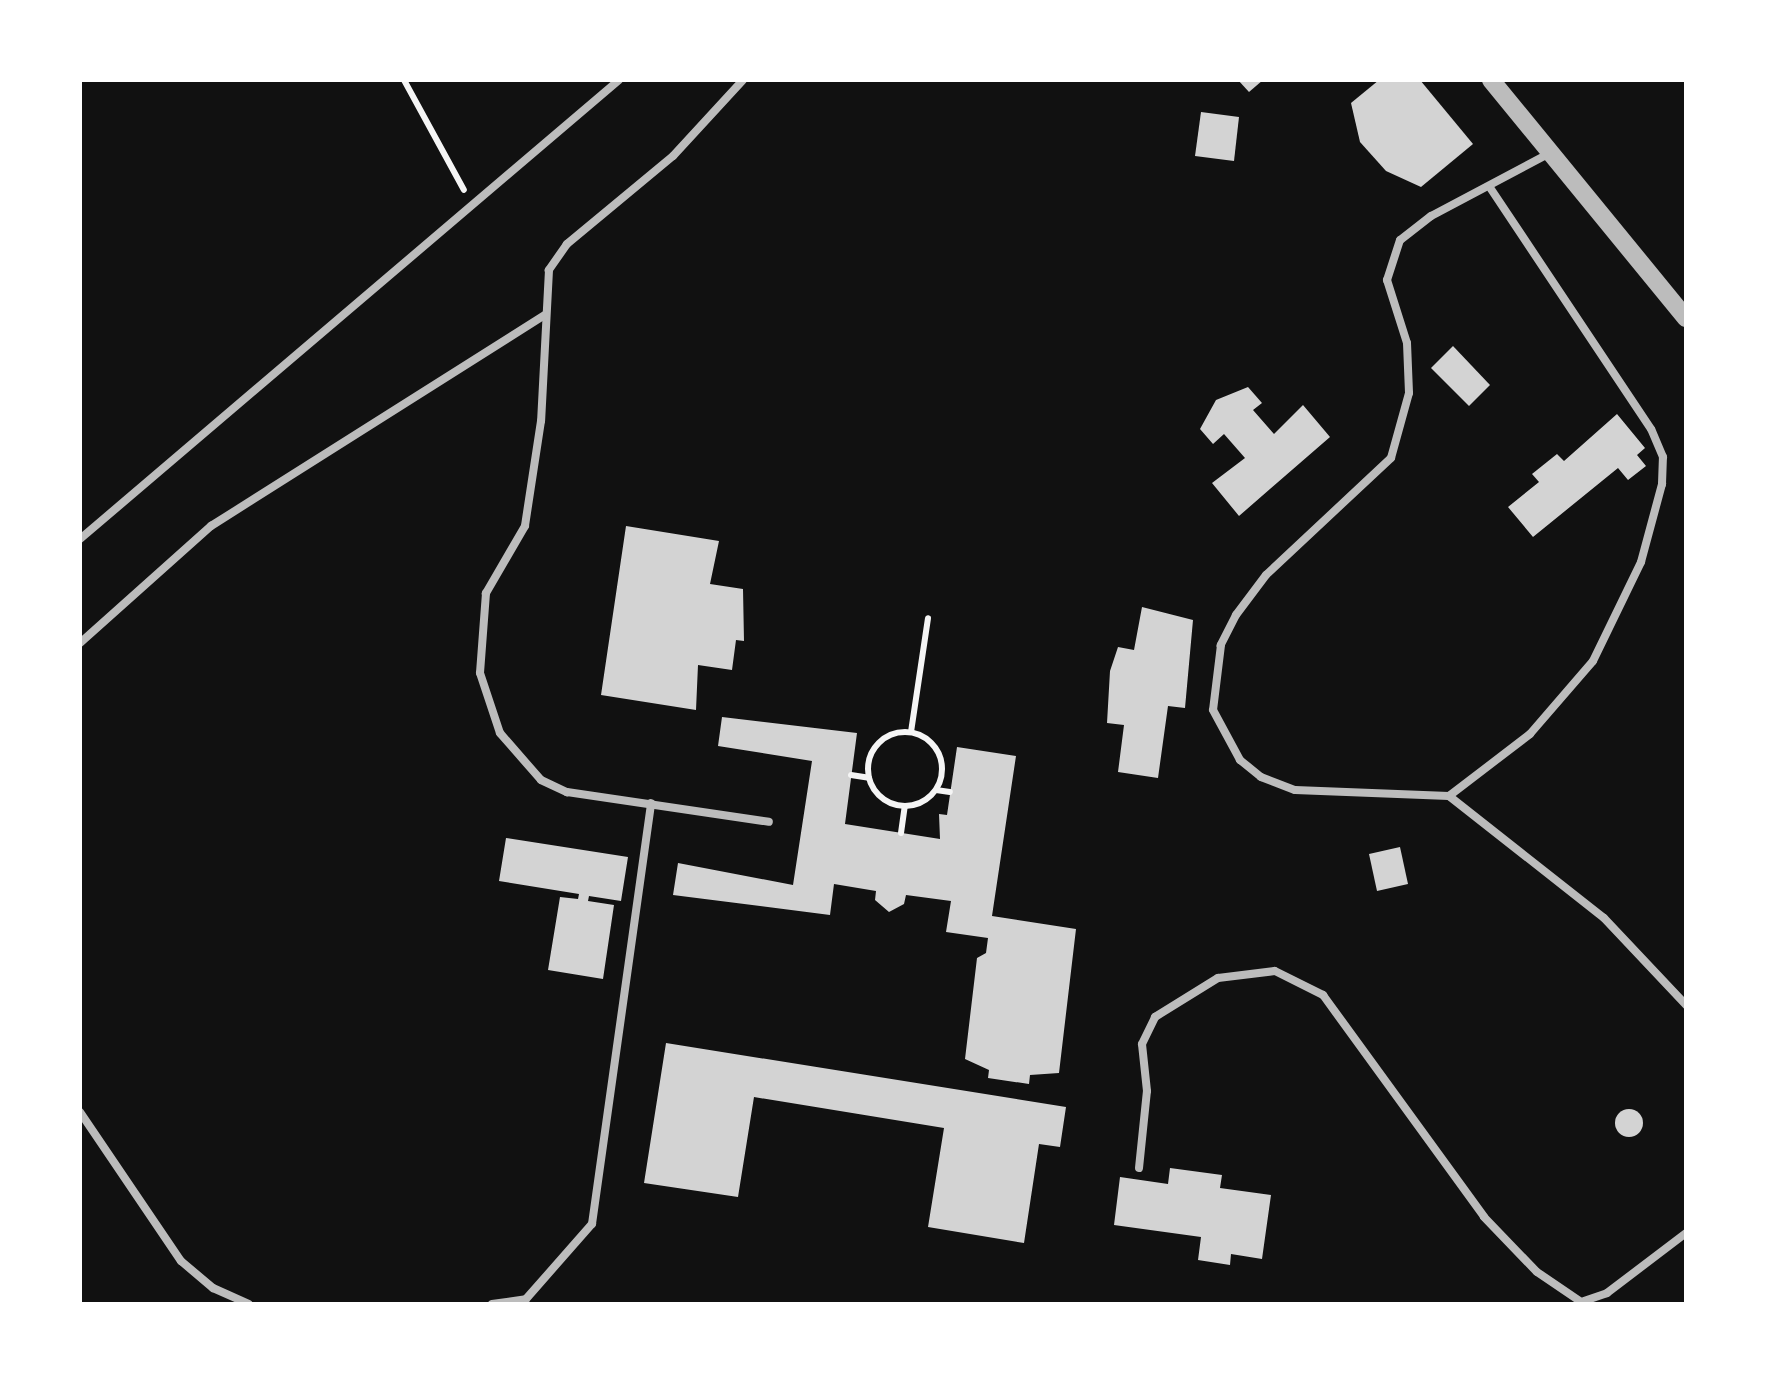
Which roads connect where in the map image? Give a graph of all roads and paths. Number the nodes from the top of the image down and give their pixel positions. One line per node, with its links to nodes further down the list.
1 (404, 80): 7 (path)
2 (619, 80): 7 (lane)
3 (743, 80): 8 (lane)
4 (1491, 80): 5 (street)
5 (1550, 153): 6 (lane); 9 (street)
6 (1491, 189): 18 (lane); 18 (lane)
7 (474, 208): 10 (lane)
8 (546, 315): 12 (lane); 19 (lane)
9 (1686, 318)
10 (80, 539)
11 (928, 618): 13 (path)
12 (80, 643)
13 (911, 732): 15 (path); 16 (path)
14 (851, 775): 15 (path)
15 (869, 778): 20 (path)
16 (936, 790): 17 (path); 20 (path)
17 (950, 792)
18 (1449, 796): 23 (lane)
19 (651, 803): 21 (lane); 27 (lane)
20 (905, 806): 22 (path)
21 (769, 822)
22 (901, 833)
23 (1686, 1006)
24 (80, 1112): 29 (lane)
25 (1139, 1168): 28 (lane)
26 (1686, 1233): 28 (lane)
27 (530, 1302): 30 (lane)
28 (1584, 1302)
29 (249, 1304)
30 (492, 1304)

